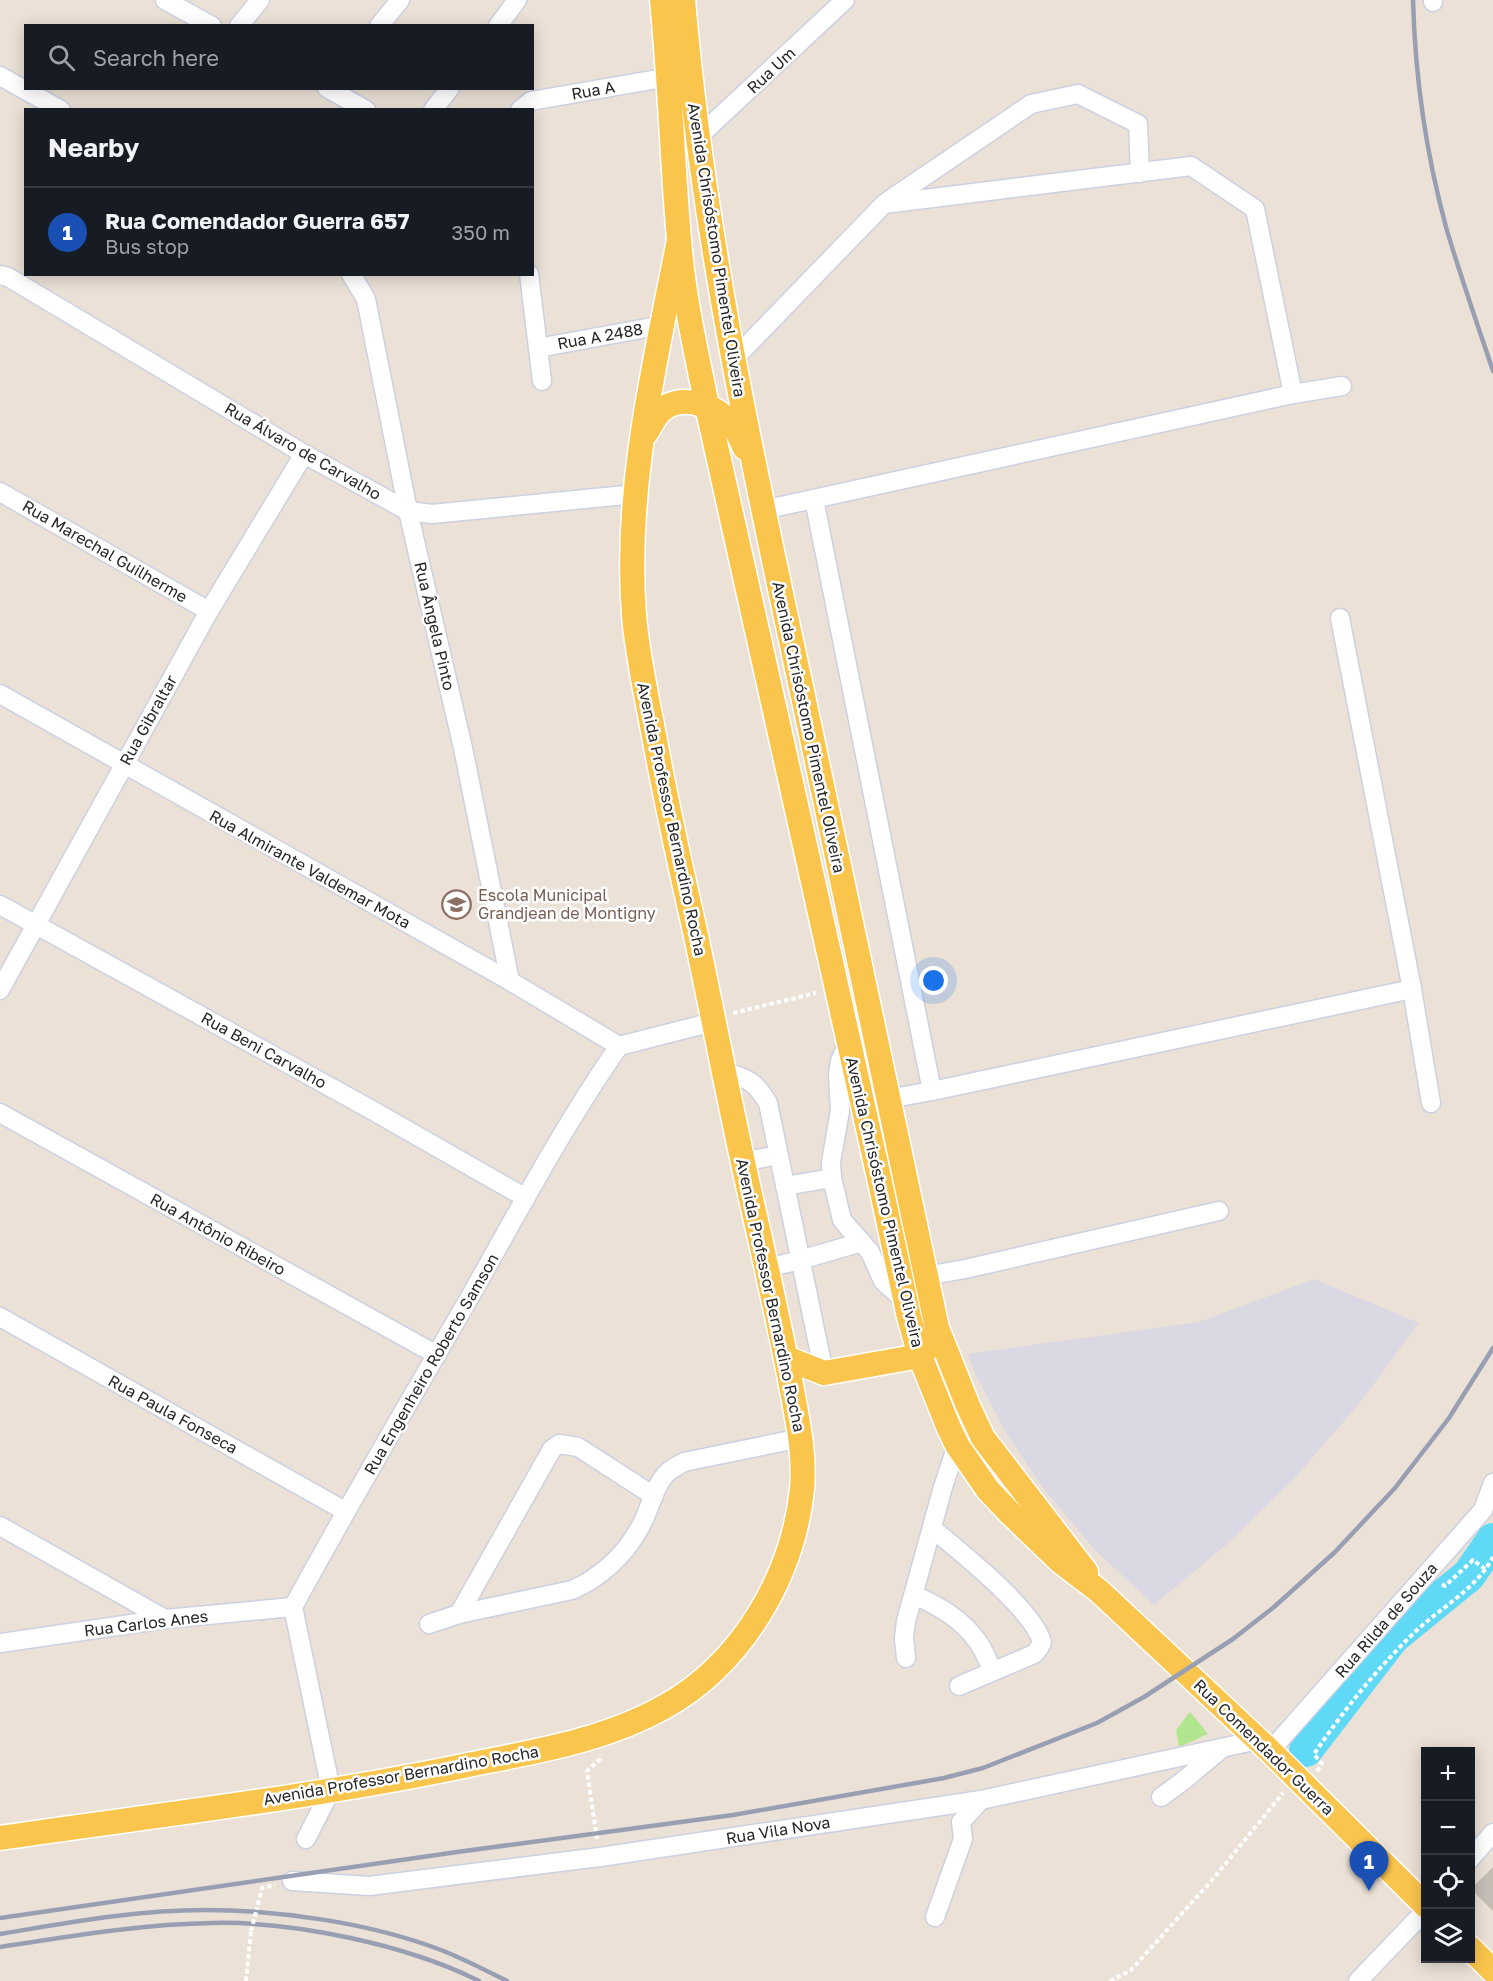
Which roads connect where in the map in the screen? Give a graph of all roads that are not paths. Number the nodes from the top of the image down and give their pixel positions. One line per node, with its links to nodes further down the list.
1 (165, 0): 8 (street)
2 (261, 0): 9 (street)
3 (400, 0): 10 (street)
4 (517, 0): 11 (street)
5 (662, 0): 13 (main road, Avenida Chrisóstomo Pimentel Oliveira)
6 (682, 0): 22 (main road, Avenida Chrisóstomo Pimentel Oliveira)
7 (844, 0): 22 (street, Rua Um)
8 (208, 24)
9 (241, 24)
10 (381, 24)
11 (499, 24)
12 (0, 76): 14 (street)
13 (669, 77): 21 (street, Rua A); 25 (main road, Avenida Chrisóstomo Pimentel Oliveira)
14 (24, 89)
15 (25, 90): 18 (street)
16 (331, 90): 19 (street)
17 (449, 90): 20 (street)
18 (57, 108)
19 (362, 108)
20 (435, 108)
21 (522, 108)
22 (696, 139): 31 (main road, Avenida Chrisóstomo Pimentel Oliveira)
23 (1140, 173): 24 (street); 24 (street); 34 (street)
24 (884, 204): 31 (street)
25 (679, 240): 29 (main road, Avenida Professor Bernardino Rocha); 35 (main road, Avenida Chrisóstomo Pimentel Oliveira)
26 (0, 275): 37 (street, Rua Álvaro de Carvalho)
27 (352, 276): 42 (street, Rua Ângela Pinto)
28 (529, 276): 30 (street)
29 (663, 325): 30 (street, Rua A 2488); 36 (main road, Avenida Professor Bernardino Rocha)
30 (538, 348): 32 (street)
31 (733, 360): 40 (main road, Avenida Chrisóstomo Pimentel Oliveira)
32 (542, 381)
33 (1342, 386): 34 (street)
34 (1293, 394): 41 (street)
35 (707, 406): 36 (main road); 40 (main road); 53 (main road, Avenida Chrisóstomo Pimentel Oliveira)
36 (642, 441): 39 (main road, Avenida Professor Bernardino Rocha)
37 (304, 454): 42 (street, Rua Álvaro de Carvalho); 43 (street, Rua Gibraltar)
38 (0, 492): 43 (street, Rua Marechal Guilherme)
39 (636, 494): 42 (street, Rua Álvaro de Carvalho); 52 (main road, Avenida Professor Bernardino Rocha)
40 (761, 499): 41 (street); 57 (main road, Avenida Chrisóstomo Pimentel Oliveira)
41 (814, 499): 56 (street)
42 (408, 511): 49 (street, Rua Ângela Pinto)
43 (209, 610): 46 (street, Rua Gibraltar)
44 (1340, 618): 50 (street)
45 (0, 694): 46 (street, Rua Almirante Valdemar Mota)
46 (123, 764): 48 (street, Rua Gibraltar); 49 (street, Rua Almirante Valdemar Mota)
47 (0, 906): 48 (street, Rua Beni Carvalho)
48 (37, 926): 51 (street, Rua Gibraltar); 64 (street, Rua Beni Carvalho)
49 (510, 981): 54 (street, Rua Almirante Valdemar Mota)
50 (1412, 989): 56 (street); 58 (street)
51 (0, 990)
52 (712, 1020): 54 (street); 55 (main road, Avenida Professor Bernardino Rocha)
53 (849, 1040): 62 (street); 70 (main road, Avenida Chrisóstomo Pimentel Oliveira)
54 (619, 1046): 64 (street, Rua Engenheiro Roberto Samson)
55 (723, 1071): 60 (street); 61 (main road, Avenida Professor Bernardino Rocha)
56 (932, 1091): 57 (street)
57 (888, 1100): 69 (main road, Avenida Chrisóstomo Pimentel Oliveira)
58 (1431, 1103)
59 (0, 1113): 73 (street, Rua Antônio Ribeiro)
60 (778, 1155): 61 (street); 63 (street)
61 (742, 1162): 68 (main road, Avenida Professor Bernardino Rocha)
62 (832, 1178): 63 (street); 66 (street)
63 (785, 1186): 67 (street)
64 (526, 1198): 73 (street, Rua Engenheiro Roberto Samson)
65 (1219, 1211): 69 (street)
66 (862, 1242): 67 (street); 70 (street)
67 (800, 1260): 68 (street); 76 (street)
68 (767, 1268): 75 (main road, Avenida Professor Bernardino Rocha)
69 (926, 1276): 72 (main road, Avenida Chrisóstomo Pimentel Oliveira)
70 (905, 1301): 74 (main road, Avenida Chrisóstomo Pimentel Oliveira)
71 (0, 1317): 82 (street, Rua Paula Fonseca)
72 (937, 1328): 74 (main road); 85 (main road, Avenida Chrisóstomo Pimentel Oliveira)
73 (437, 1355): 82 (street, Rua Engenheiro Roberto Samson)
74 (920, 1356): 76 (main road); 79 (main road, Avenida Chrisóstomo Pimentel Oliveira)
75 (786, 1358): 76 (main road); 77 (main road, Avenida Professor Bernardino Rocha)
76 (824, 1373): 77 (main road)
77 (796, 1410): 78 (main road, Avenida Professor Bernardino Rocha)
78 (801, 1438): 81 (street); 97 (main road, Avenida Professor Bernardino Rocha)
79 (957, 1445): 84 (street); 85 (main road, Avenida Chrisóstomo Pimentel Oliveira)
80 (1493, 1483): 96 (street, Rua Rilda de Souza)
81 (654, 1496): 88 (street); 88 (street)
82 (345, 1511): 87 (street, Rua Engenheiro Roberto Samson)
83 (0, 1526): 89 (street)
84 (933, 1529): 86 (street); 93 (street)
85 (1099, 1591): 96 (main road, Rua Comendador Guerra)
86 (914, 1595): 92 (street); 93 (street)
87 (293, 1606): 89 (street, Rua Carlos Anes); 97 (street)
88 (459, 1614): 90 (street)
89 (165, 1619): 91 (street, Rua Carlos Anes)
90 (429, 1624)
91 (0, 1643)
92 (906, 1658)
93 (993, 1671): 94 (street)
94 (958, 1686)
95 (1223, 1748): 96 (street, Rua Vila Nova); 98 (street); 99 (street, Rua Vila Nova)
96 (1268, 1750): 105 (main road, Rua Comendador Guerra)
97 (331, 1790): 101 (main road, Avenida Professor Bernardino Rocha); 102 (street)
98 (1161, 1797)
99 (981, 1800): 104 (street, Rua Vila Nova); 107 (street)
100 (1493, 1833): 103 (street)
101 (0, 1838)
102 (306, 1839)
103 (1474, 1855)
104 (292, 1881)
105 (1421, 1904)
106 (1424, 1909): 110 (street)
107 (935, 1917)
108 (1475, 1953): 109 (main road)
109 (1493, 1971)
110 (1358, 1981)

